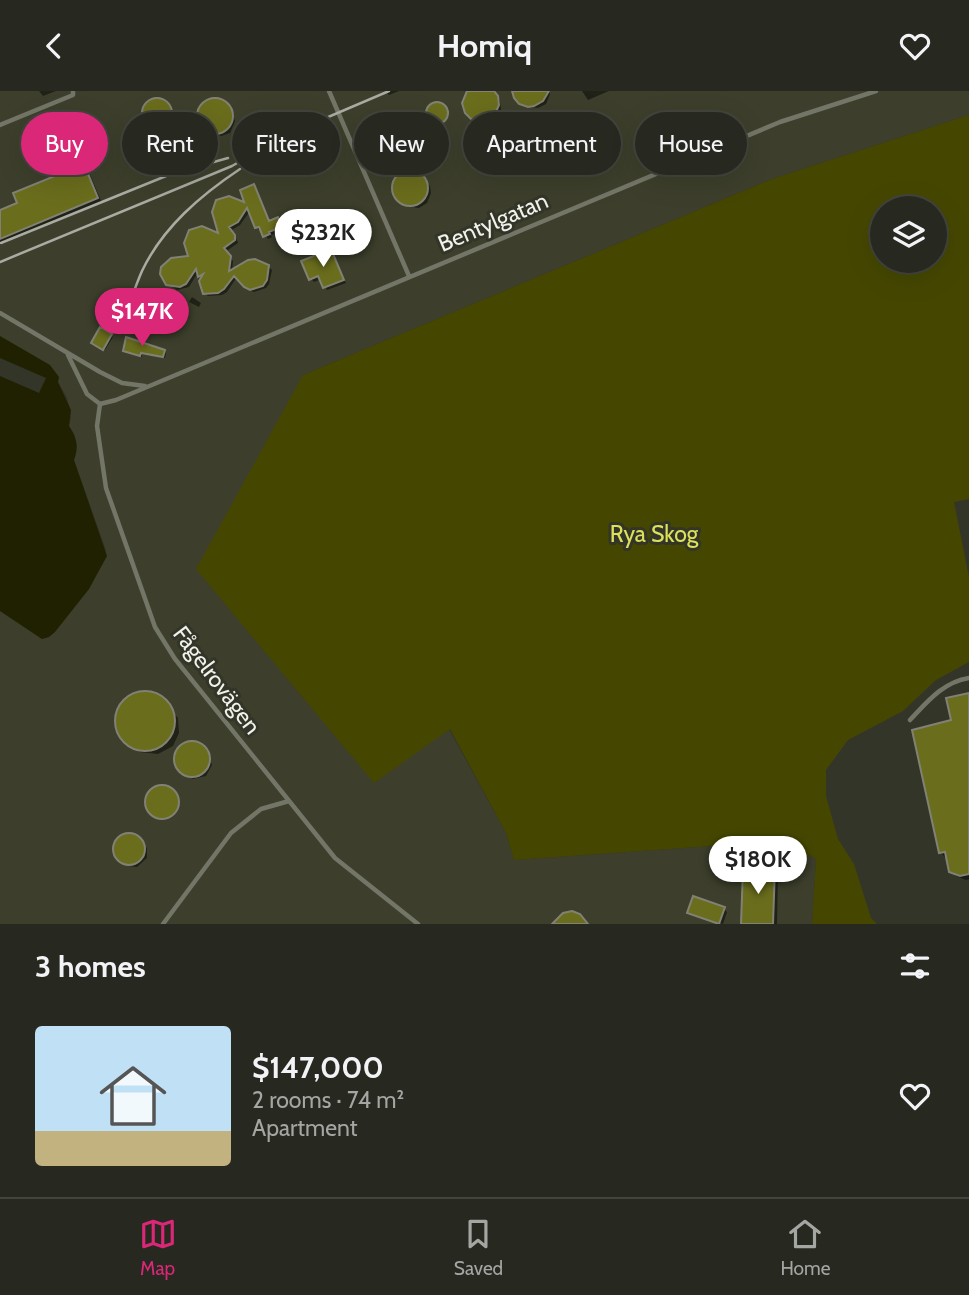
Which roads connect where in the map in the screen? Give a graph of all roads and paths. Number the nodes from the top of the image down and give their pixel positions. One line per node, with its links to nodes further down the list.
1 (73, 91): 6 (lane)
2 (329, 91): 7 (lane)
3 (853, 91): 5 (lane)
4 (876, 91): 5 (lane, Bentylgatan)
5 (856, 97): 7 (lane, Bentylgatan)
6 (0, 125)
7 (409, 276): 10 (lane, Bentylgatan)
8 (0, 313): 9 (lane)
9 (67, 354): 10 (lane); 11 (lane)
10 (146, 386): 11 (lane)
11 (100, 404): 14 (lane, Fågelrovägen)
12 (969, 678): 13 (lane)
13 (910, 720)
14 (289, 801): 15 (lane); 16 (lane, Fågelrovägen)
15 (163, 924)
16 (418, 924)

